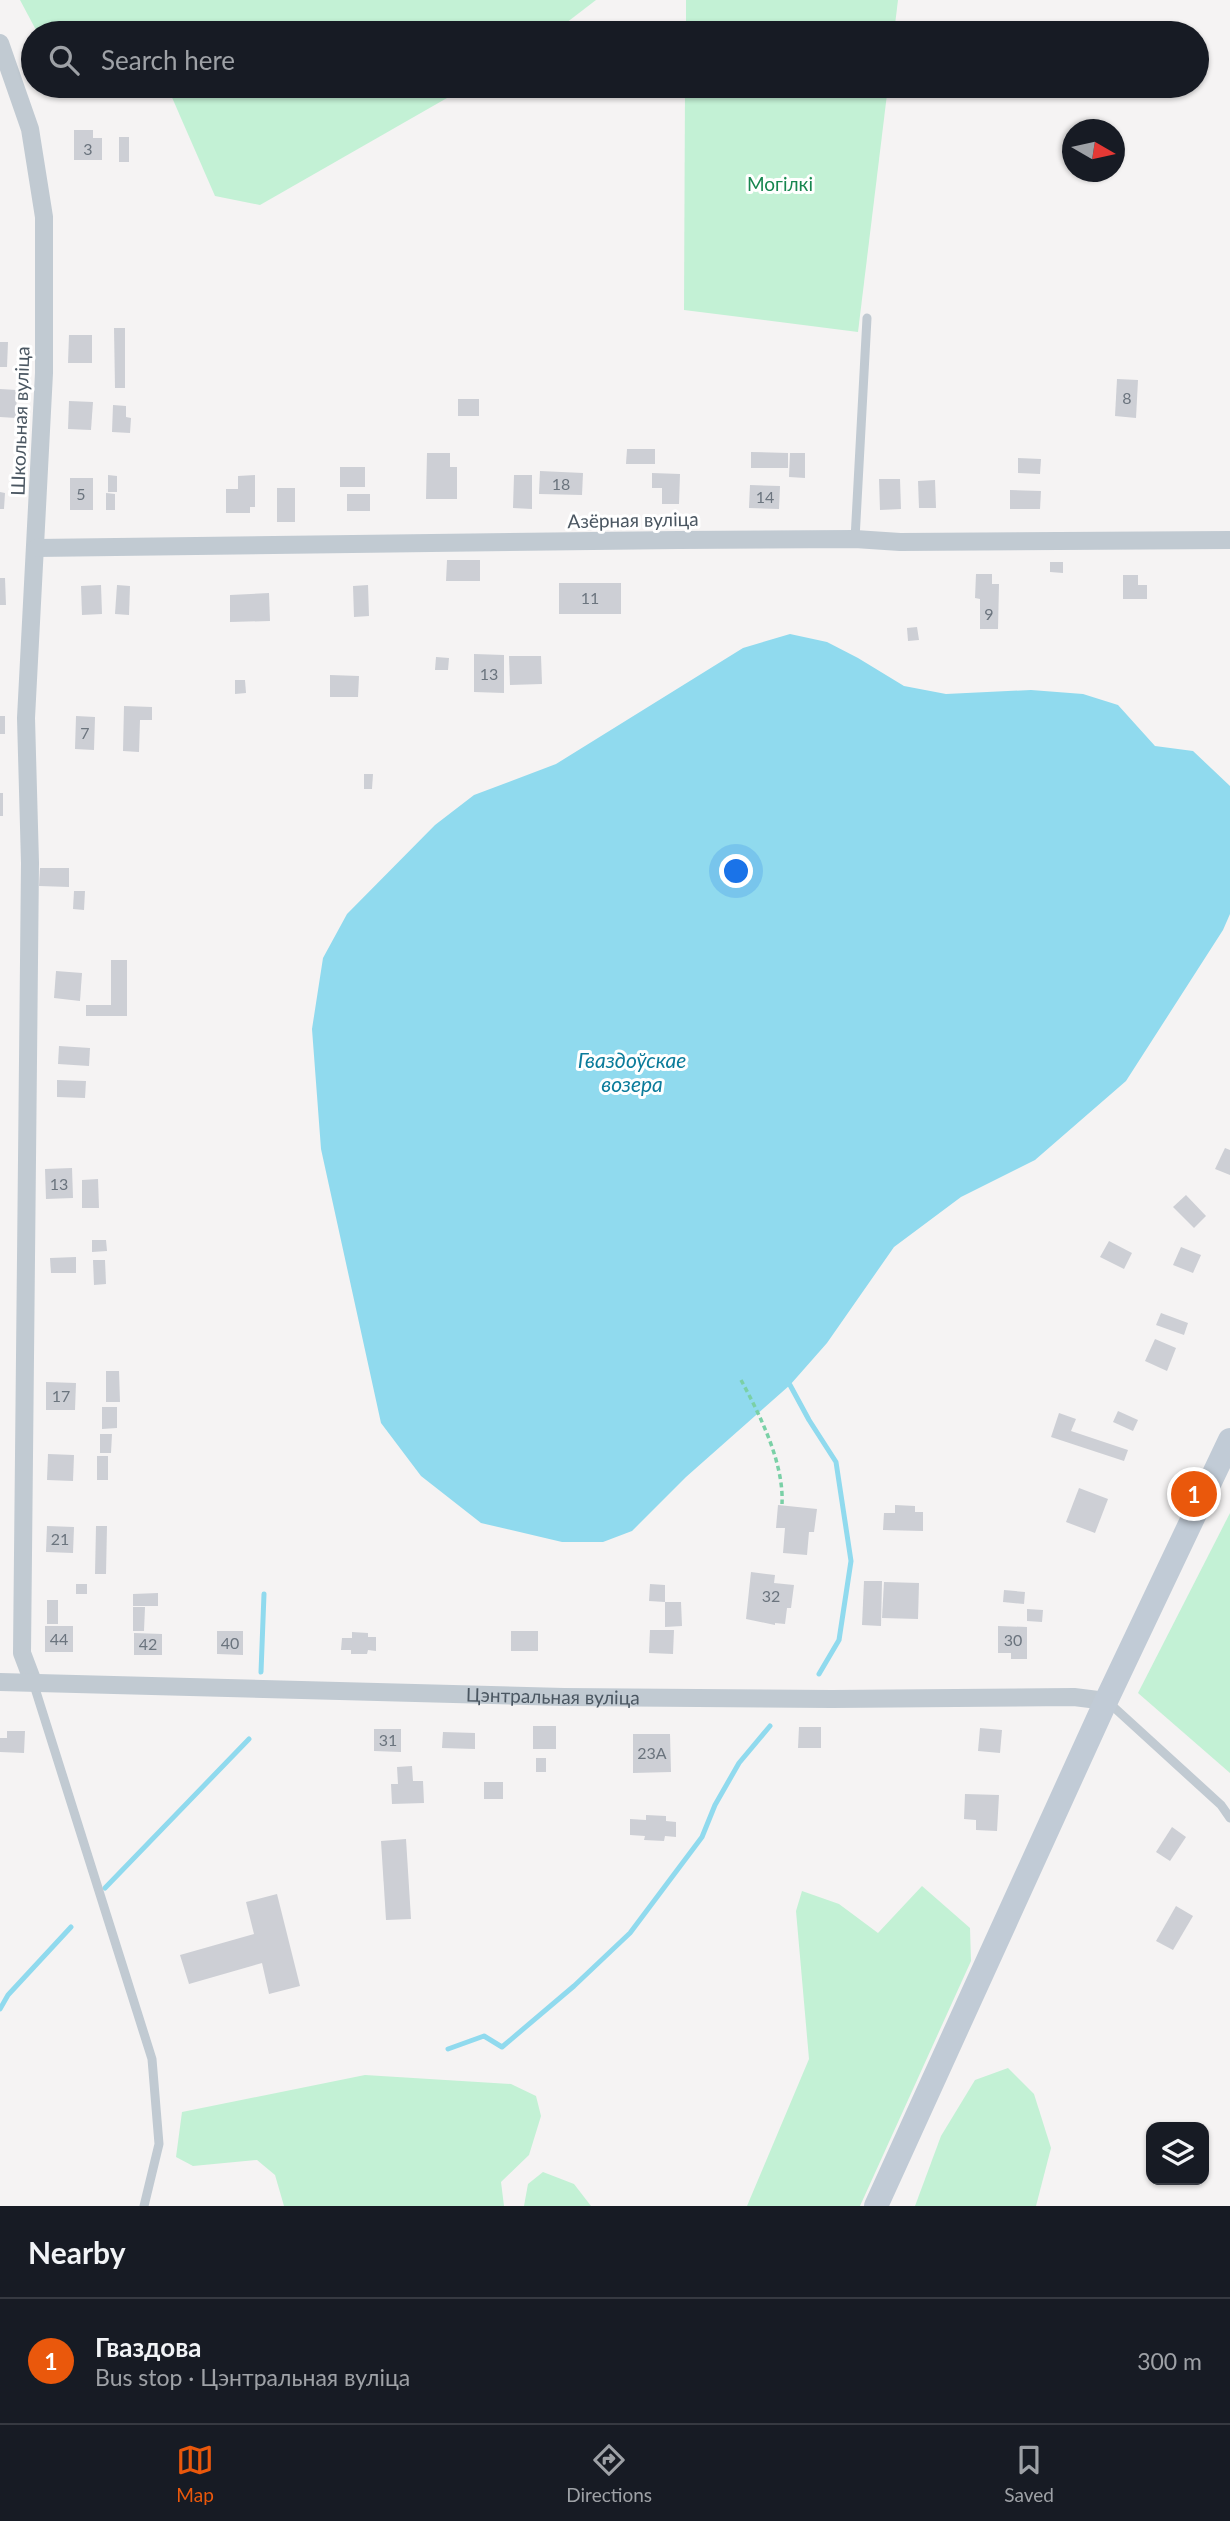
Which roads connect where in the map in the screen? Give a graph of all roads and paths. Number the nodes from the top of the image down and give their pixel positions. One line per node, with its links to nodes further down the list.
1 (1, 44): 5 (street, Школьная вуліца)
2 (867, 318): 3 (lane)
3 (855, 539): 4 (street, Азёрная вуліца); 5 (street, Азёрная вуліца)
4 (1230, 540)
5 (36, 548): 10 (street, Школьная вуліца)
6 (741, 1380): 8 (path)
7 (1230, 1440): 11 (street)
8 (782, 1504)
9 (0, 1682): 10 (street, Цэнтральная вуліца)
10 (33, 1682): 11 (street, Цэнтральная вуліца); 13 (lane)
11 (1106, 1701): 12 (lane); 14 (street)
12 (1230, 1818)
13 (144, 2206)
14 (876, 2206)

